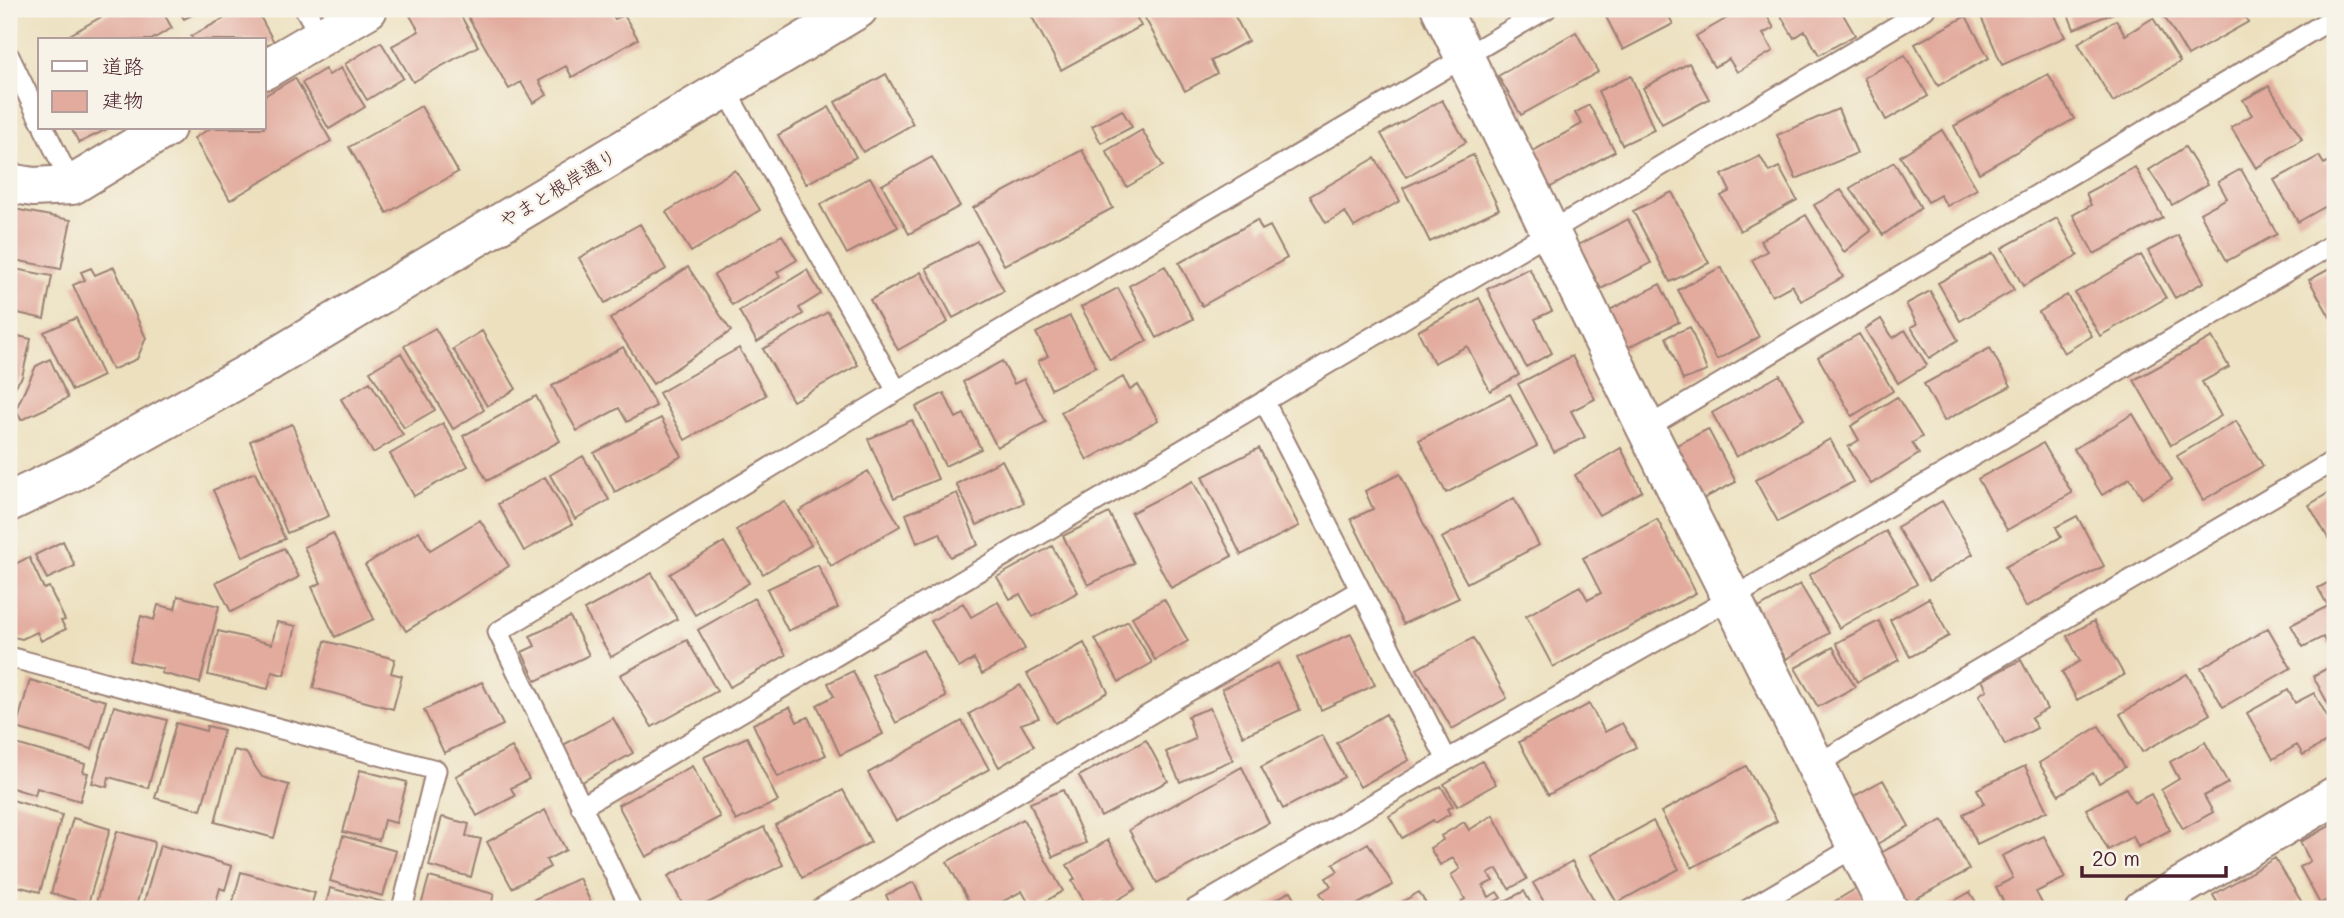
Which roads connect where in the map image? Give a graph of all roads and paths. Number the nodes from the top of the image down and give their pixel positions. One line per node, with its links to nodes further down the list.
1 (368, 9): 7 (street)
2 (858, 9): 11 (street, やまと根岸通り)
3 (1441, 9): 9 (street)
4 (1546, 9): 9 (lane)
5 (1925, 9): 17 (lane)
6 (2335, 17): 21 (lane)
7 (313, 23): 10 (street)
8 (9, 56): 12 (lane)
9 (1464, 57): 17 (street); 19 (lane)
10 (266, 68)
11 (725, 89): 19 (lane); 23 (street, やまと根岸通り)
12 (38, 116)
13 (45, 130): 16 (lane)
14 (163, 130): 16 (street)
15 (9, 183): 16 (street)
16 (72, 185)
17 (1551, 232): 20 (lane); 21 (street)
18 (2335, 243): 25 (lane)
19 (897, 391): 30 (lane)
20 (1264, 401): 24 (lane); 30 (lane)
21 (1646, 428): 25 (street)
22 (2335, 460): 28 (lane)
23 (9, 502)
24 (1360, 590): 27 (lane); 34 (lane)
25 (1733, 597): 27 (lane); 28 (street)
26 (9, 657): 32 (lane)
27 (1447, 760): 35 (lane)
28 (1814, 766): 31 (street)
29 (2335, 796): 38 (street)
30 (581, 807): 33 (lane)
31 (1855, 847): 36 (lane); 37 (street)
32 (402, 909)
33 (631, 909)
34 (820, 909)
35 (1195, 909)
36 (1749, 909)
37 (1888, 909)
38 (2143, 909)

